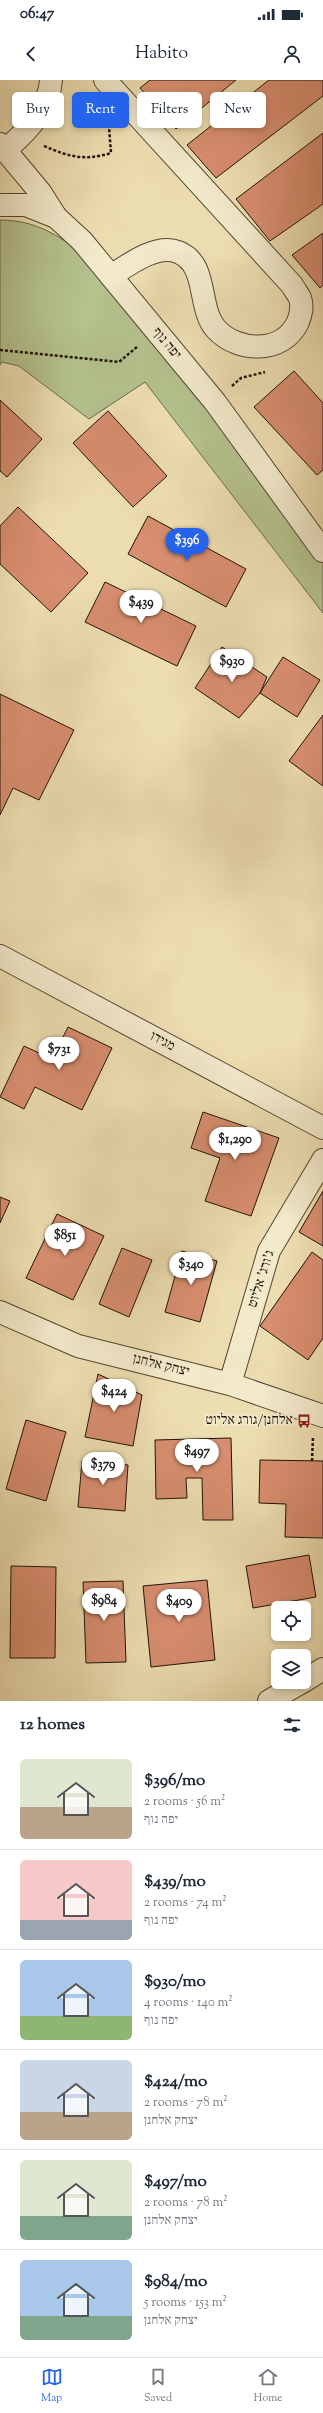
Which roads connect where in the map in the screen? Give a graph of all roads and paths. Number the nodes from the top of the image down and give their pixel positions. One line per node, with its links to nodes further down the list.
1 (51, 80): 4 (street)
2 (105, 80): 8 (street)
3 (109, 128): 4 (path)
4 (22, 137): 5 (street)
5 (3, 147): 7 (street, יפה נוף)
6 (0, 205): 7 (street)
7 (56, 217): 8 (street, יפה נוף)
8 (111, 276): 11 (street, יפה נוף)
9 (0, 350): 10 (path)
10 (119, 362)
11 (323, 551)
12 (0, 956): 13 (street, מגידו)
13 (323, 1128)
14 (323, 1160): 16 (street, ג'ורג' אליוט)
15 (0, 1312): 16 (street, יצחק אלחנן)
16 (230, 1384): 17 (street, יצחק אלחנן)
17 (323, 1416)
18 (323, 1669): 19 (street)
19 (311, 1676)
20 (289, 1689): 21 (street)
21 (269, 1701)

